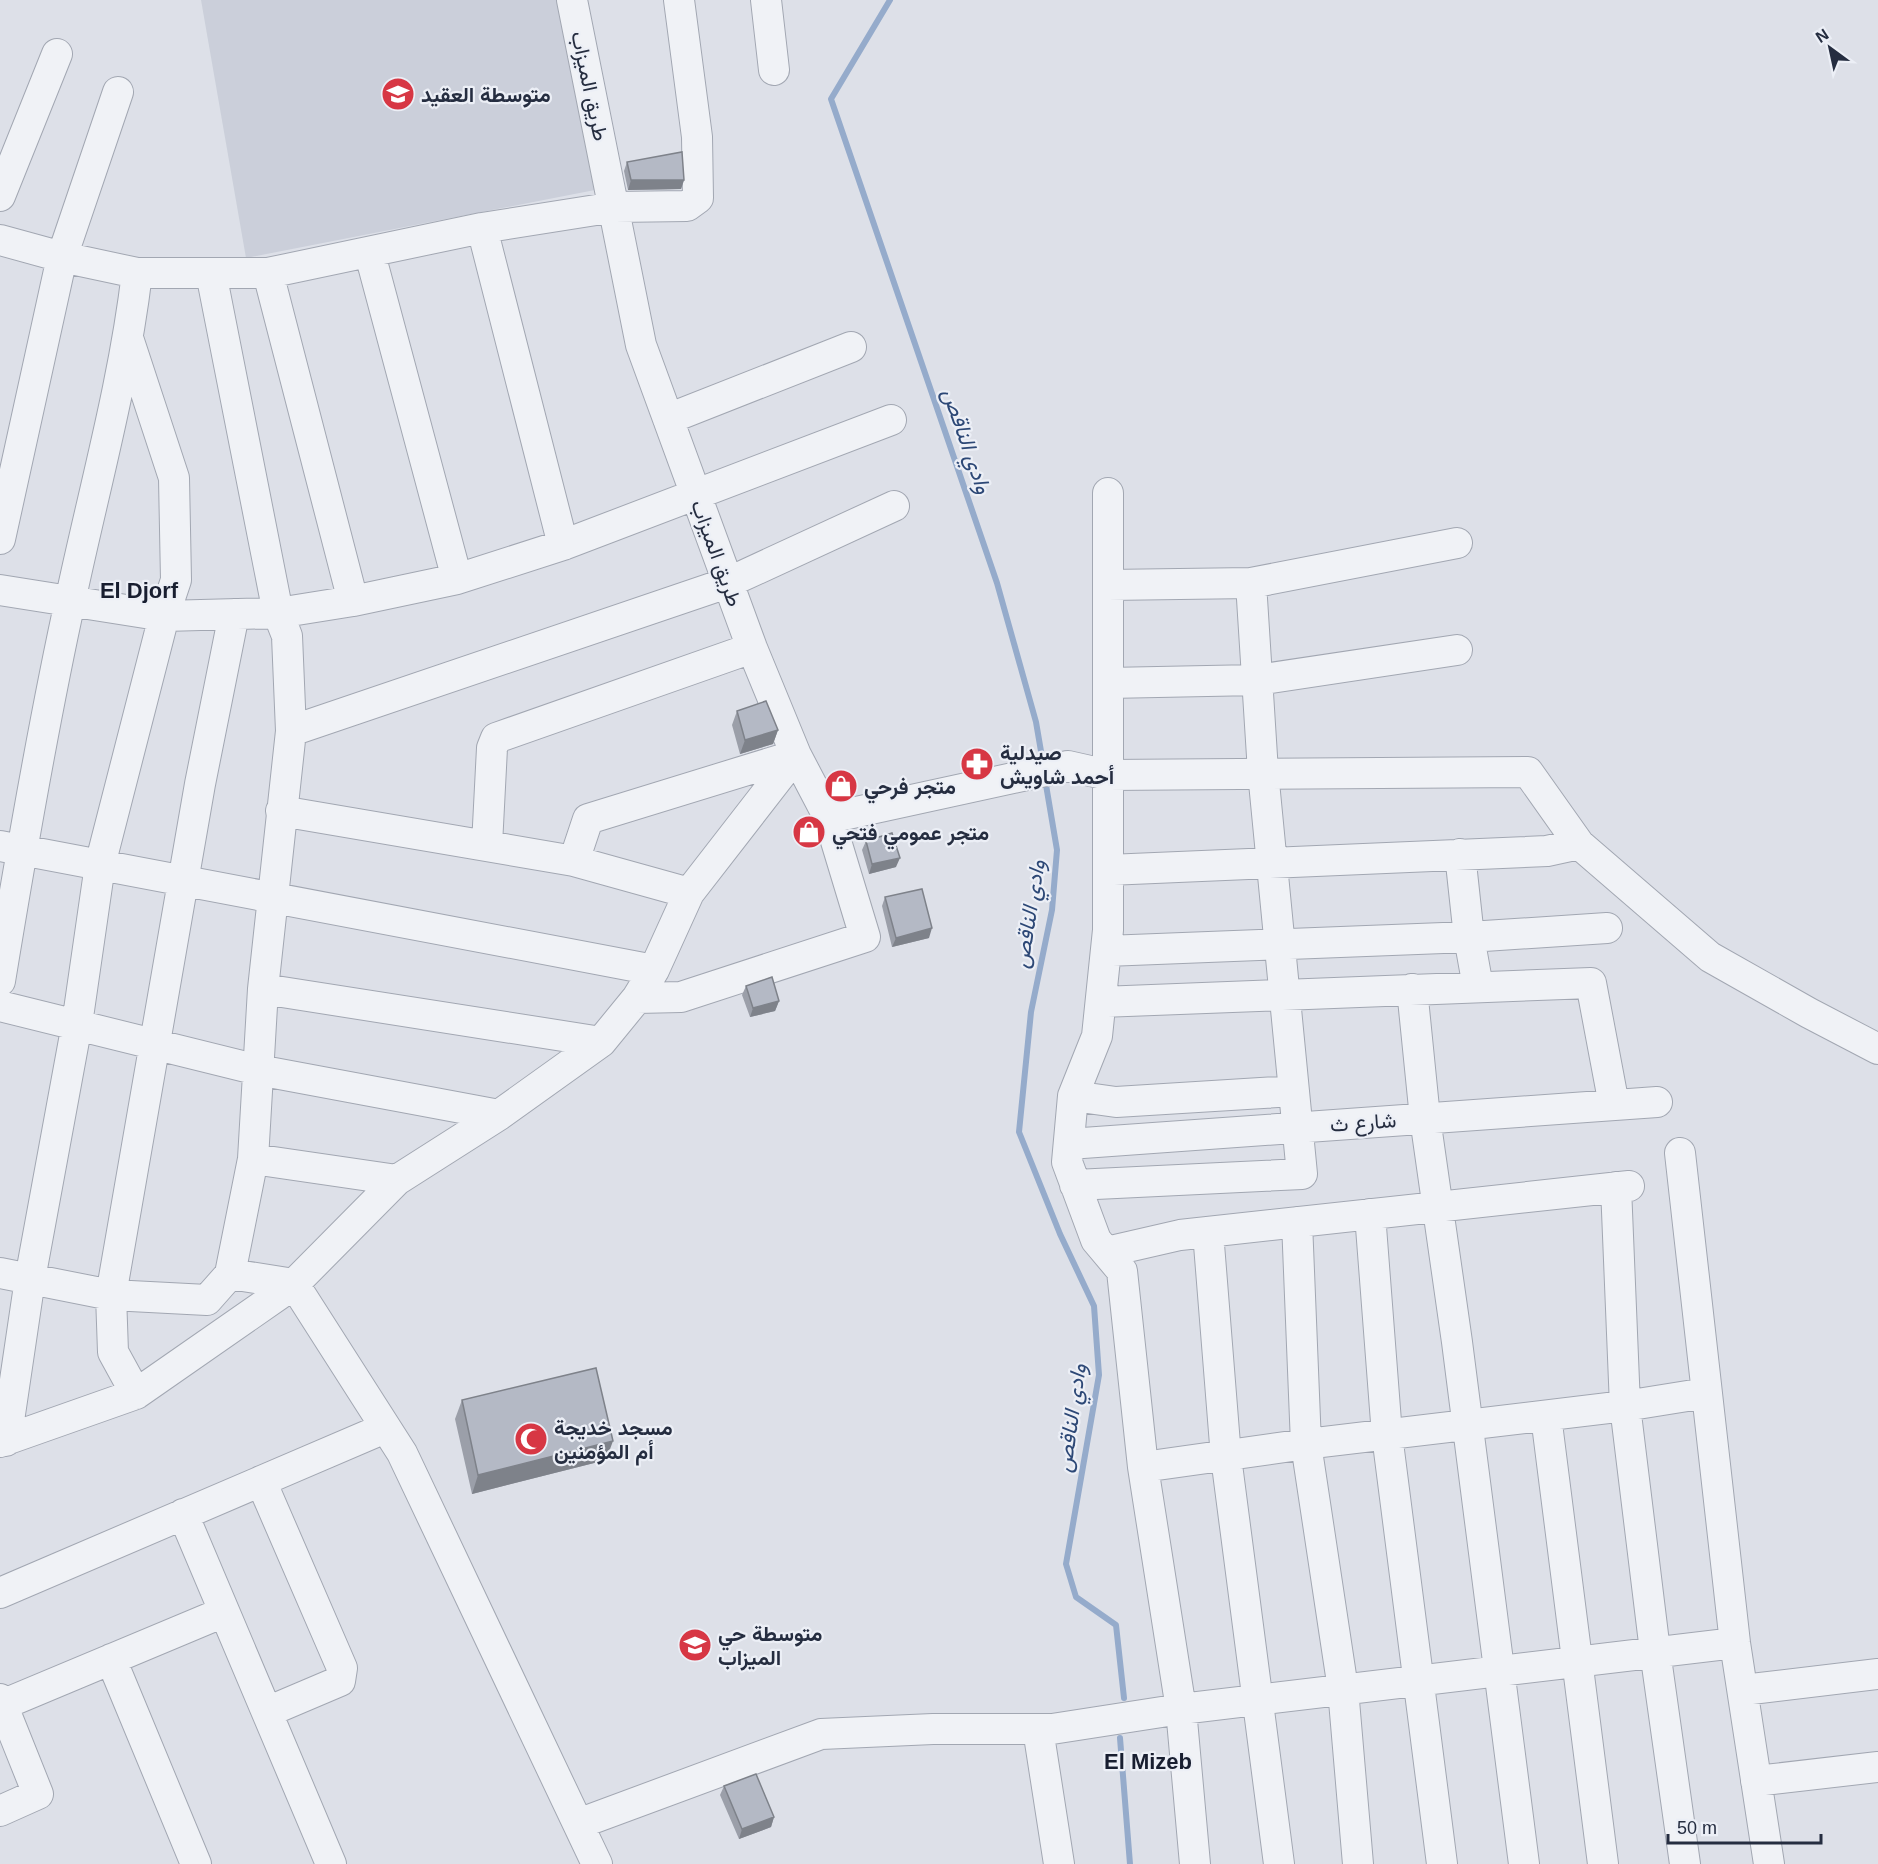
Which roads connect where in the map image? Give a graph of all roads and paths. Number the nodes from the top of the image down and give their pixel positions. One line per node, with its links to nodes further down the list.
1 (572, 0): 8 (street, طريق الميزاب)
2 (679, 0): 8 (street)
3 (766, 0): 5 (street)
4 (57, 54): 7 (street)
5 (774, 70)
6 (118, 92): 12 (street)
7 (0, 196)
8 (615, 207): 9 (street); 18 (street, طريق الميزاب)
9 (482, 228): 11 (street); 25 (street)
10 (0, 240): 12 (street)
11 (370, 254): 15 (street); 26 (street)
12 (62, 257): 13 (street); 23 (street)
13 (138, 273): 14 (street); 16 (street)
14 (211, 273): 15 (street); 33 (street)
15 (268, 273): 32 (street)
16 (129, 341): 31 (street); 35 (street)
17 (851, 347): 18 (street)
18 (668, 419): 21 (street, طريق الميزاب)
19 (891, 420): 21 (street)
20 (1107, 493): 29 (street)
21 (696, 495): 25 (street); 27 (street, طريق الميزاب)
22 (894, 506): 27 (street)
23 (0, 539)
24 (1458, 543): 28 (street)
25 (563, 545): 26 (street)
26 (457, 579): 32 (street)
27 (727, 583): 36 (street, طريق الميزاب); 40 (street)
28 (1251, 583): 29 (street); 38 (street)
29 (1107, 585): 39 (street)
30 (0, 590): 31 (street)
31 (70, 599): 35 (street); 48 (street)
32 (353, 601): 33 (street)
33 (278, 613): 34 (street); 40 (street)
34 (234, 614): 35 (street); 54 (street)
35 (164, 616): 52 (street)
36 (752, 648): 41 (street, طريق الميزاب); 47 (street)
37 (1457, 650): 38 (street)
38 (1257, 680): 39 (street); 42 (street)
39 (1108, 682): 43 (street)
40 (291, 731): 44 (street)
41 (796, 755): 45 (street, طريق الميزاب); 50 (street); 55 (street)
42 (1263, 772): 43 (street); 46 (street); 51 (street)
43 (1108, 775): 45 (street); 53 (street)
44 (281, 811): 47 (street); 56 (street)
45 (829, 818): 67 (street, طريق الميزاب)
46 (1579, 844): 49 (street); 73 (street)
47 (487, 845): 50 (street)
48 (11, 848): 52 (street); 62 (street)
49 (1460, 854): 51 (street); 58 (street)
50 (574, 861): 55 (street)
51 (1272, 862): 53 (street); 59 (street)
52 (100, 865): 54 (street); 70 (street)
53 (1108, 870): 60 (street)
54 (184, 879): 56 (street); 72 (street)
55 (689, 893): 61 (street)
56 (274, 896): 61 (street); 64 (street)
57 (1607, 928): 58 (street)
58 (1469, 937): 59 (street); 63 (street)
59 (1280, 944): 60 (street); 66 (street)
60 (1106, 951): 68 (street)
61 (654, 970): 67 (street)
62 (0, 981)
63 (1478, 987): 65 (street); 78 (street)
64 (263, 989): 71 (street); 74 (street)
65 (1412, 989): 66 (street); 80 (street)
66 (1286, 994): 68 (street); 75 (street)
67 (637, 998): 71 (street)
68 (1101, 1002): 76 (street)
69 (0, 1006): 70 (street)
70 (77, 1024): 72 (street); 94 (street)
71 (601, 1042): 79 (street)
72 (155, 1046): 74 (street); 96 (street)
73 (1878, 1049)
74 (258, 1070): 79 (street); 84 (street)
75 (1294, 1091): 76 (street); 81 (street)
76 (1073, 1096): 82 (street)
77 (1657, 1102): 78 (street, شارع ث)
78 (1614, 1105): 80 (street, شارع ث)
79 (499, 1114): 85 (street)
80 (1425, 1118): 81 (street, شارع ث); 87 (street)
81 (1298, 1127): 82 (street, شارع ث); 86 (street)
82 (1069, 1144): 86 (street)
83 (1680, 1153): 97 (street)
84 (253, 1159): 85 (street); 93 (street)
85 (397, 1180): 95 (street)
86 (1075, 1185): 91 (street)
87 (1438, 1207): 88 (street); 99 (street); 101 (street)
88 (1370, 1214): 89 (street); 103 (street)
89 (1297, 1222): 90 (street); 105 (street)
90 (1208, 1232): 91 (street); 106 (street)
91 (1106, 1252): 107 (street)
92 (0, 1273): 94 (street)
93 (230, 1274): 95 (street); 96 (street)
94 (30, 1279): 96 (street); 104 (street)
95 (294, 1284): 98 (street); 102 (street)
96 (111, 1295): 98 (street)
97 (1706, 1393): 99 (street); 112 (street)
98 (136, 1394): 104 (street)
99 (1625, 1406): 100 (street); 113 (street)
100 (1546, 1416): 101 (street); 115 (street)
101 (1467, 1426): 103 (street); 116 (street)
102 (385, 1428): 108 (street); 129 (street)
103 (1387, 1435): 105 (street); 118 (street)
104 (3, 1441)
105 (1306, 1444): 106 (street); 119 (street)
106 (1226, 1457): 107 (street); 121 (street)
107 (1143, 1467): 123 (street)
108 (261, 1481): 109 (street); 124 (street)
109 (183, 1514): 110 (street); 111 (street)
110 (0, 1593)
111 (224, 1612): 114 (street); 124 (street)
112 (1736, 1643): 113 (street); 120 (street)
113 (1654, 1651): 115 (street); 140 (street)
114 (111, 1659): 122 (street); 131 (street)
115 (1577, 1661): 116 (street); 139 (street)
116 (1500, 1672): 118 (street); 138 (street)
117 (1878, 1674): 120 (street)
118 (1418, 1680): 119 (street); 137 (street)
119 (1343, 1689): 121 (street); 136 (street)
120 (1743, 1690): 127 (street)
121 (1259, 1701): 123 (street); 135 (street)
122 (1, 1702): 128 (street)
123 (1181, 1709): 125 (street); 134 (street)
124 (267, 1712): 130 (street)
125 (1038, 1729): 129 (street); 133 (street)
126 (1878, 1767): 127 (street)
127 (1756, 1780): 141 (street)
128 (0, 1811)
129 (578, 1824): 132 (street)
130 (327, 1863)
131 (196, 1864)
132 (597, 1864)
133 (1059, 1864)
134 (1195, 1864)
135 (1279, 1864)
136 (1358, 1864)
137 (1442, 1864)
138 (1524, 1864)
139 (1603, 1864)
140 (1685, 1864)
141 (1769, 1864)

